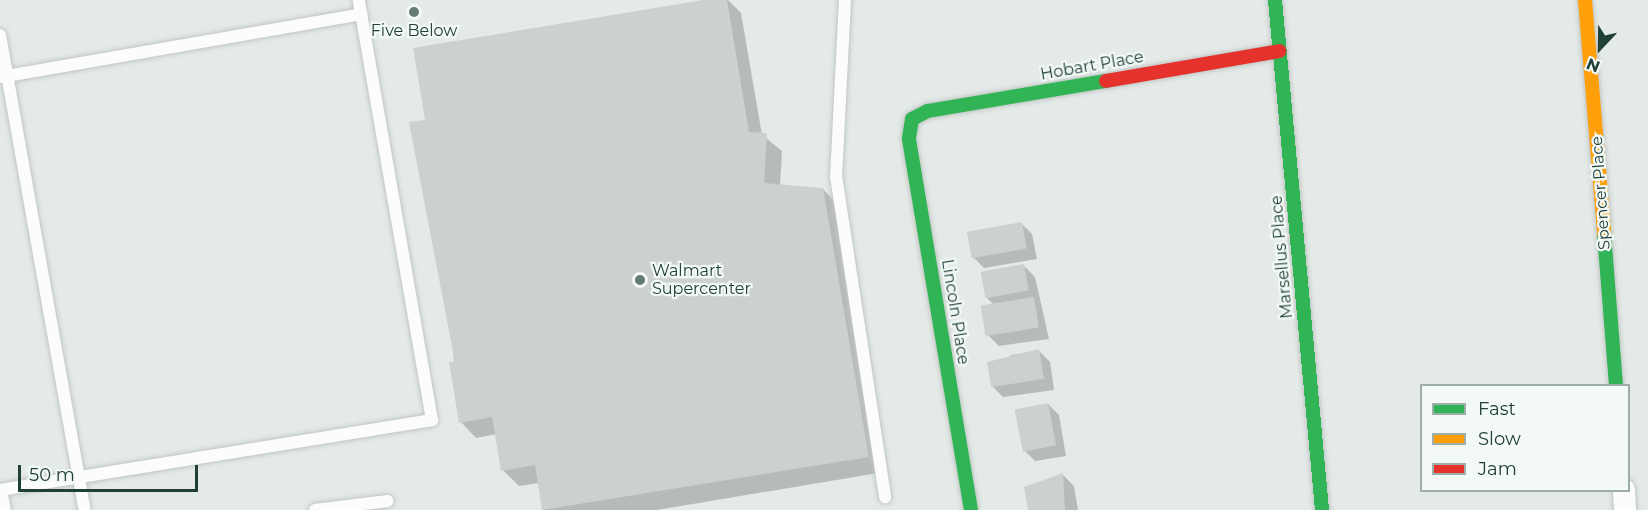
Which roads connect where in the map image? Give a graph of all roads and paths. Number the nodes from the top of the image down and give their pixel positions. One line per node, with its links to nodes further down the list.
1 (359, 0): 5 (lane)
2 (845, 0): 14 (lane)
3 (1275, 0): 7 (street, Marsellus Place)
4 (1586, 0): 10 (street, Spencer Place)
5 (362, 14): 8 (lane); 11 (lane)
6 (0, 35): 8 (lane)
7 (1279, 51): 9 (street, Hobart Place); 20 (street, Marsellus Place)
8 (4, 77): 11 (lane)
9 (912, 119): 19 (street, Lincoln Place)
10 (1616, 384)
11 (80, 475): 12 (lane); 17 (lane)
12 (1, 490): 16 (lane)
13 (1624, 492): 21 (street)
14 (885, 497)
15 (387, 501): 18 (lane)
16 (5, 510)
17 (85, 510)
18 (315, 510)
19 (971, 510)
20 (1322, 510)
21 (1625, 510)

